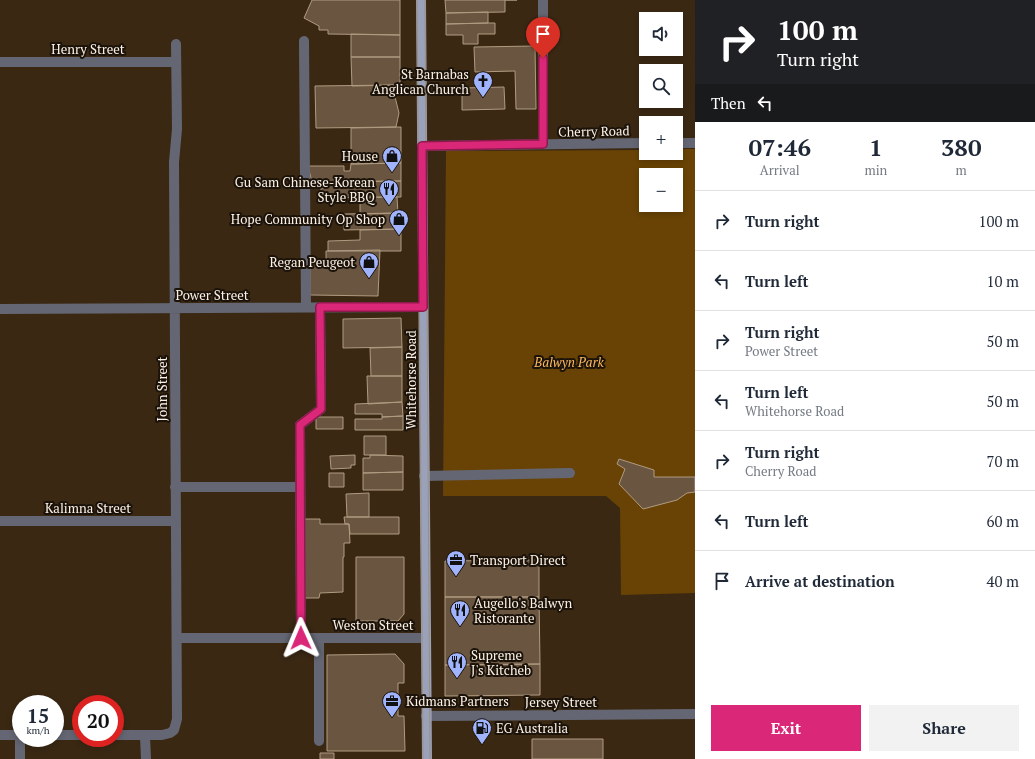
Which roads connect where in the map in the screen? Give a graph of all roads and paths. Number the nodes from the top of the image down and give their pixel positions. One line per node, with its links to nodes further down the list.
1 (421, 0): 11 (main road, Whitehorse Road)
2 (543, 0): 10 (street)
3 (304, 41): 12 (street)
4 (176, 44): 6 (street, John Street)
5 (0, 62): 6 (street, Henry Street)
6 (176, 62): 15 (street, John Street)
7 (639, 143): 10 (street, Cherry Road)
8 (683, 143): 9 (street)
9 (695, 143)
10 (543, 144): 11 (street, Cherry Road)
11 (422, 146): 14 (main road, Whitehorse Road)
12 (306, 307): 13 (street, Power Street); 15 (street, Power Street)
13 (320, 307): 14 (street, Power Street); 20 (street)
14 (423, 307): 18 (main road, Whitehorse Road)
15 (175, 308): 16 (street, Power Street); 19 (street, John Street)
16 (0, 309)
17 (570, 473): 18 (street)
18 (424, 476): 26 (main road, Whitehorse Road)
19 (175, 487): 20 (street); 22 (street, John Street)
20 (300, 487): 24 (street)
21 (0, 521): 22 (street, Kalimna Street)
22 (176, 521): 23 (street, John Street)
23 (177, 638): 24 (street, Weston Street); 32 (street, John Street)
24 (301, 638): 25 (street, Weston Street)
25 (319, 638): 26 (street, Weston Street); 33 (street)
26 (426, 638): 28 (main road, Whitehorse Road)
27 (695, 714): 28 (street, Jersey Street)
28 (426, 716): 37 (main road, Whitehorse Road)
29 (0, 735): 30 (street)
30 (12, 735)
31 (124, 735): 32 (street)
32 (145, 736): 36 (street)
33 (319, 741)
34 (20, 747): 35 (street)
35 (20, 759)
36 (146, 759)
37 (427, 759)

